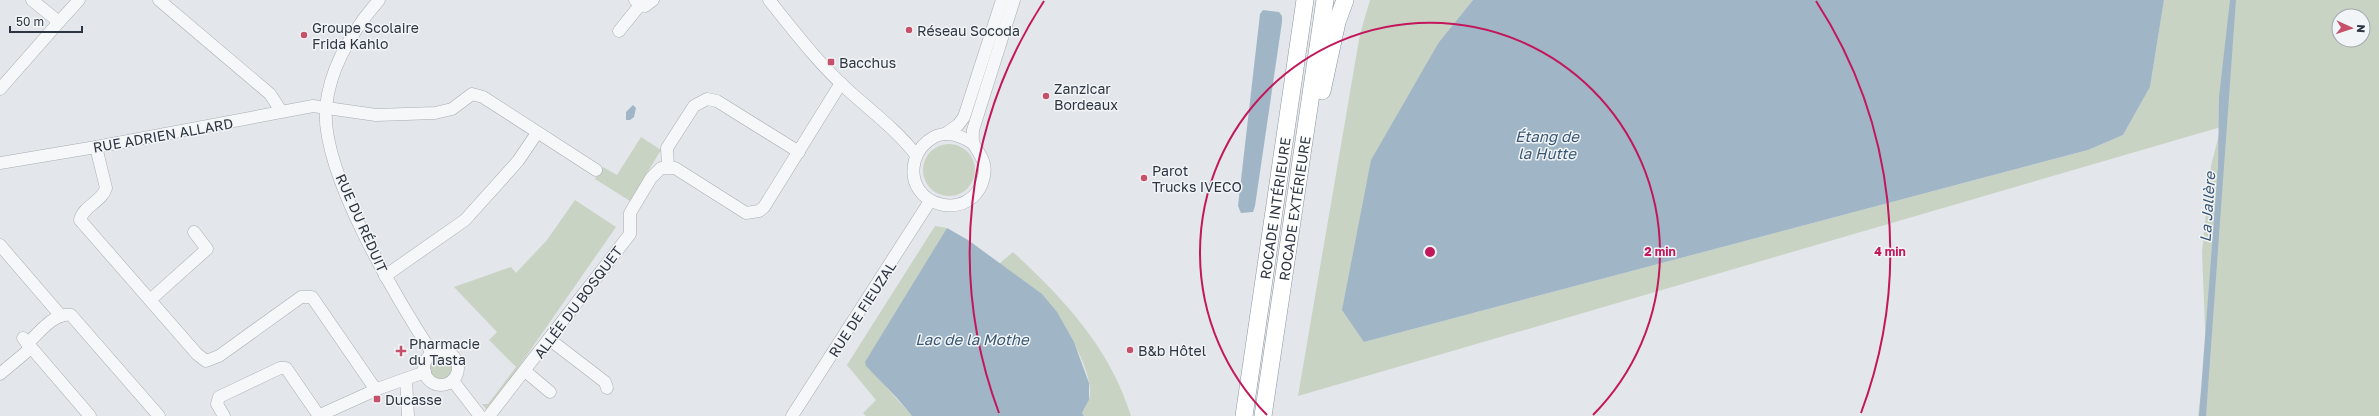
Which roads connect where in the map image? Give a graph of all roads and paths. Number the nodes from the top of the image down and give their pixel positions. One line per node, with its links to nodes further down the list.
1 (32, 0): 13 (street)
2 (78, 0): 13 (street)
3 (159, 0): 18 (street)
4 (379, 0): 17 (street, RUE DU RÉDUIT)
5 (653, 0): 12 (street)
6 (769, 0): 15 (street)
7 (1002, 0): 20 (street)
8 (1014, 0): 21 (street)
9 (1305, 0): 54 (highway, ROCADE INTÉRIEURE)
10 (1325, 0): 31 (highway, ROCADE EXTÉRIEURE)
11 (1345, 0): 31 (highway)
12 (638, 3): 14 (street)
13 (59, 22): 16 (street)
14 (619, 31)
15 (841, 83): 23 (street); 24 (street)
16 (0, 89)
17 (326, 108): 18 (street, RUE ADRIEN ALLARD); 19 (street, RUE ADRIEN ALLARD); 32 (street, RUE DU RÉDUIT)
18 (281, 112): 22 (street, RUE ADRIEN ALLARD)
19 (537, 133): 27 (street, RUE ADRIEN ALLARD); 32 (street)
20 (945, 134): 21 (street); 24 (street)
21 (974, 144): 28 (street)
22 (96, 147): 25 (street, RUE ADRIEN ALLARD); 33 (street)
23 (799, 152): 26 (street); 26 (street)
24 (916, 156): 28 (street)
25 (0, 163)
26 (668, 167): 35 (street, ALLÉE DU BOSQUET)
27 (596, 170)
28 (930, 201): 53 (street, RUE DE FIEUZAL)
29 (194, 232): 33 (street)
30 (0, 245): 34 (street)
31 (1286, 265): 55 (highway, ROCADE EXTÉRIEURE)
32 (385, 276): 37 (street, RUE DU RÉDUIT)
33 (150, 300): 44 (street)
34 (61, 316): 36 (street); 47 (street)
35 (549, 339): 38 (street, ALLÉE DU BOSQUET); 43 (street)
36 (27, 343): 40 (street); 46 (street)
37 (432, 353): 39 (street); 42 (street)
38 (525, 371): 45 (street, ALLÉE DU BOSQUET); 52 (street, ALLÉE DU BOSQUET)
39 (424, 372): 41 (street); 42 (street)
40 (0, 374)
41 (406, 379): 44 (street); 50 (street)
42 (453, 381): 51 (street)
43 (607, 388)
44 (376, 390): 49 (street)
45 (550, 392)
46 (90, 416)
47 (160, 416)
48 (224, 416): 49 (street)
49 (318, 416)
50 (408, 416)
51 (480, 416)
52 (489, 416)
53 (792, 416)
54 (1244, 416)
55 (1263, 416)

